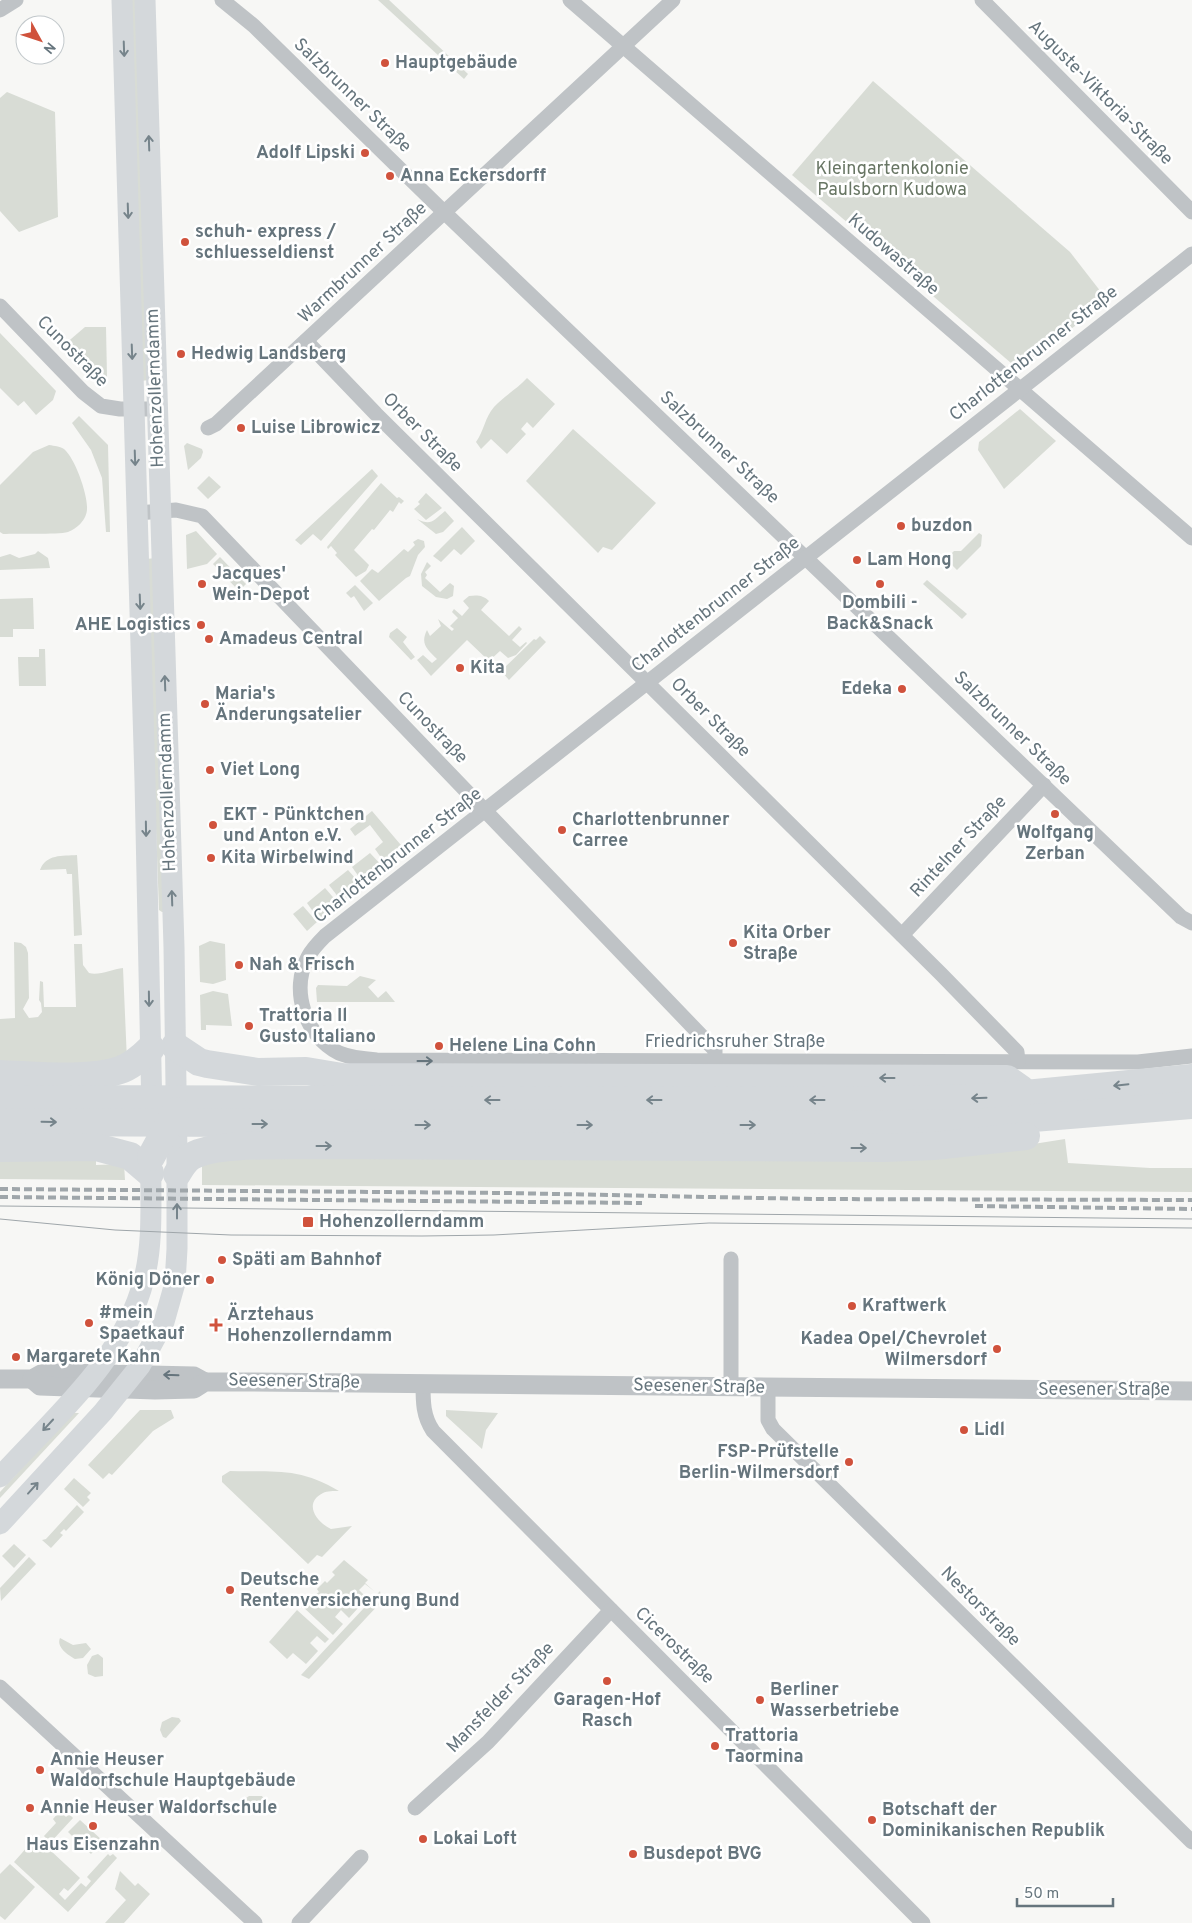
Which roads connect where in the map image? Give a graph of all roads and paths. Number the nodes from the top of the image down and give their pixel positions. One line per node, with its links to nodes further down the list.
1 (16, 0): 8 (street)
2 (122, 0): 16 (main road, Hohenzollerndamm, one-way to 16)
3 (145, 0): 17 (main road, Hohenzollerndamm, one-way to 3)
4 (222, 0): 11 (street, Salzbrunner Straße)
5 (570, 0): 9 (street, Kudowastraße)
6 (673, 0): 9 (street, Warmbrunner Straße)
7 (982, 0): 10 (street, Auguste-Viktoria-Straße)
8 (0, 10)
9 (623, 46): 11 (street, Warmbrunner Straße); 15 (street, Kudowastraße)
10 (1192, 212)
11 (444, 213): 14 (street, Warmbrunner Straße); 22 (street, Salzbrunner Straße)
12 (1192, 254): 15 (street, Charlottenbrunner Straße)
13 (0, 306): 16 (street, Cunostraße)
14 (306, 342): 18 (street, Warmbrunner Straße); 23 (street, Orber Straße)
15 (1020, 390): 21 (street, Kudowastraße); 22 (street, Charlottenbrunner Straße)
16 (134, 409): 17 (street, Cunostraße); 20 (main road, Hohenzollerndamm, one-way to 20)
17 (156, 409): 19 (main road, Hohenzollerndamm)
18 (208, 428)
19 (160, 511): 20 (street, Cunostraße); 25 (street, Cunostraße); 29 (main road, Hohenzollerndamm, one-way to 19)
20 (137, 513): 29 (main road, Hohenzollerndamm, one-way to 29)
21 (1192, 538)
22 (807, 557): 23 (street, Charlottenbrunner Straße); 24 (street, Salzbrunner Straße)
23 (648, 682): 25 (street, Charlottenbrunner Straße); 27 (street, Orber Straße)
24 (1044, 785): 26 (street, Salzbrunner Straße); 27 (street, Rintelner Straße)
25 (485, 811): 28 (street, Charlottenbrunner Straße); 31 (street, Cunostraße)
26 (1192, 923)
27 (902, 935): 32 (street, Orber Straße)
28 (302, 1007): 31 (street, Friedrichsruher Straße, one-way to 31)
29 (163, 1047): 33 (highway); 35 (highway); 42 (main road, Hohenzollerndamm)
30 (1192, 1056): 32 (street, Friedrichsruher Straße)
31 (715, 1060): 32 (street, Friedrichsruher Straße)
32 (1018, 1061)
33 (258, 1072): 37 (highway, one-way to 33); 42 (highway)
34 (0, 1074): 35 (highway)
35 (103, 1078): 42 (highway)
36 (1192, 1078): 37 (highway, one-way to 37)
37 (1028, 1095): 38 (highway, one-way to 38)
38 (0, 1098)
39 (1192, 1105): 40 (highway)
40 (1098, 1114): 41 (highway, one-way to 40); 45 (highway, one-way to 40)
41 (0, 1122)
42 (164, 1127): 43 (highway); 43 (highway); 45 (highway); 45 (highway); 47 (main road, Hohenzollerndamm); 50 (main road, Hohenzollerndamm, one-way to 42)
43 (96, 1147): 44 (highway)
44 (0, 1148)
45 (240, 1148)
46 (732, 1259): 52 (street)
47 (96, 1373): 49 (street); 50 (street); 54 (main road, Hohenzollerndamm)
48 (0, 1379): 49 (street)
49 (32, 1379): 54 (street, Seesener Straße)
50 (128, 1381): 51 (street, Seesener Straße); 54 (street, Seesener Straße); 57 (main road, Hohenzollerndamm, one-way to 50)
51 (423, 1384): 52 (street, Seesener Straße); 58 (street, Cicerostraße)
52 (731, 1387): 53 (street, Seesener Straße)
53 (768, 1388): 55 (street, Seesener Straße); 61 (street, Nestorstraße)
54 (81, 1389): 56 (main road, Hohenzollerndamm, one-way to 56)
55 (1192, 1391)
56 (0, 1477)
57 (0, 1524)
58 (610, 1610): 60 (street, Mansfelder Straße); 65 (street, Cicerostraße)
59 (0, 1687): 63 (street)
60 (416, 1808)
61 (1192, 1842)
62 (361, 1857): 64 (street)
63 (255, 1923)
64 (299, 1923)
65 (923, 1923)

